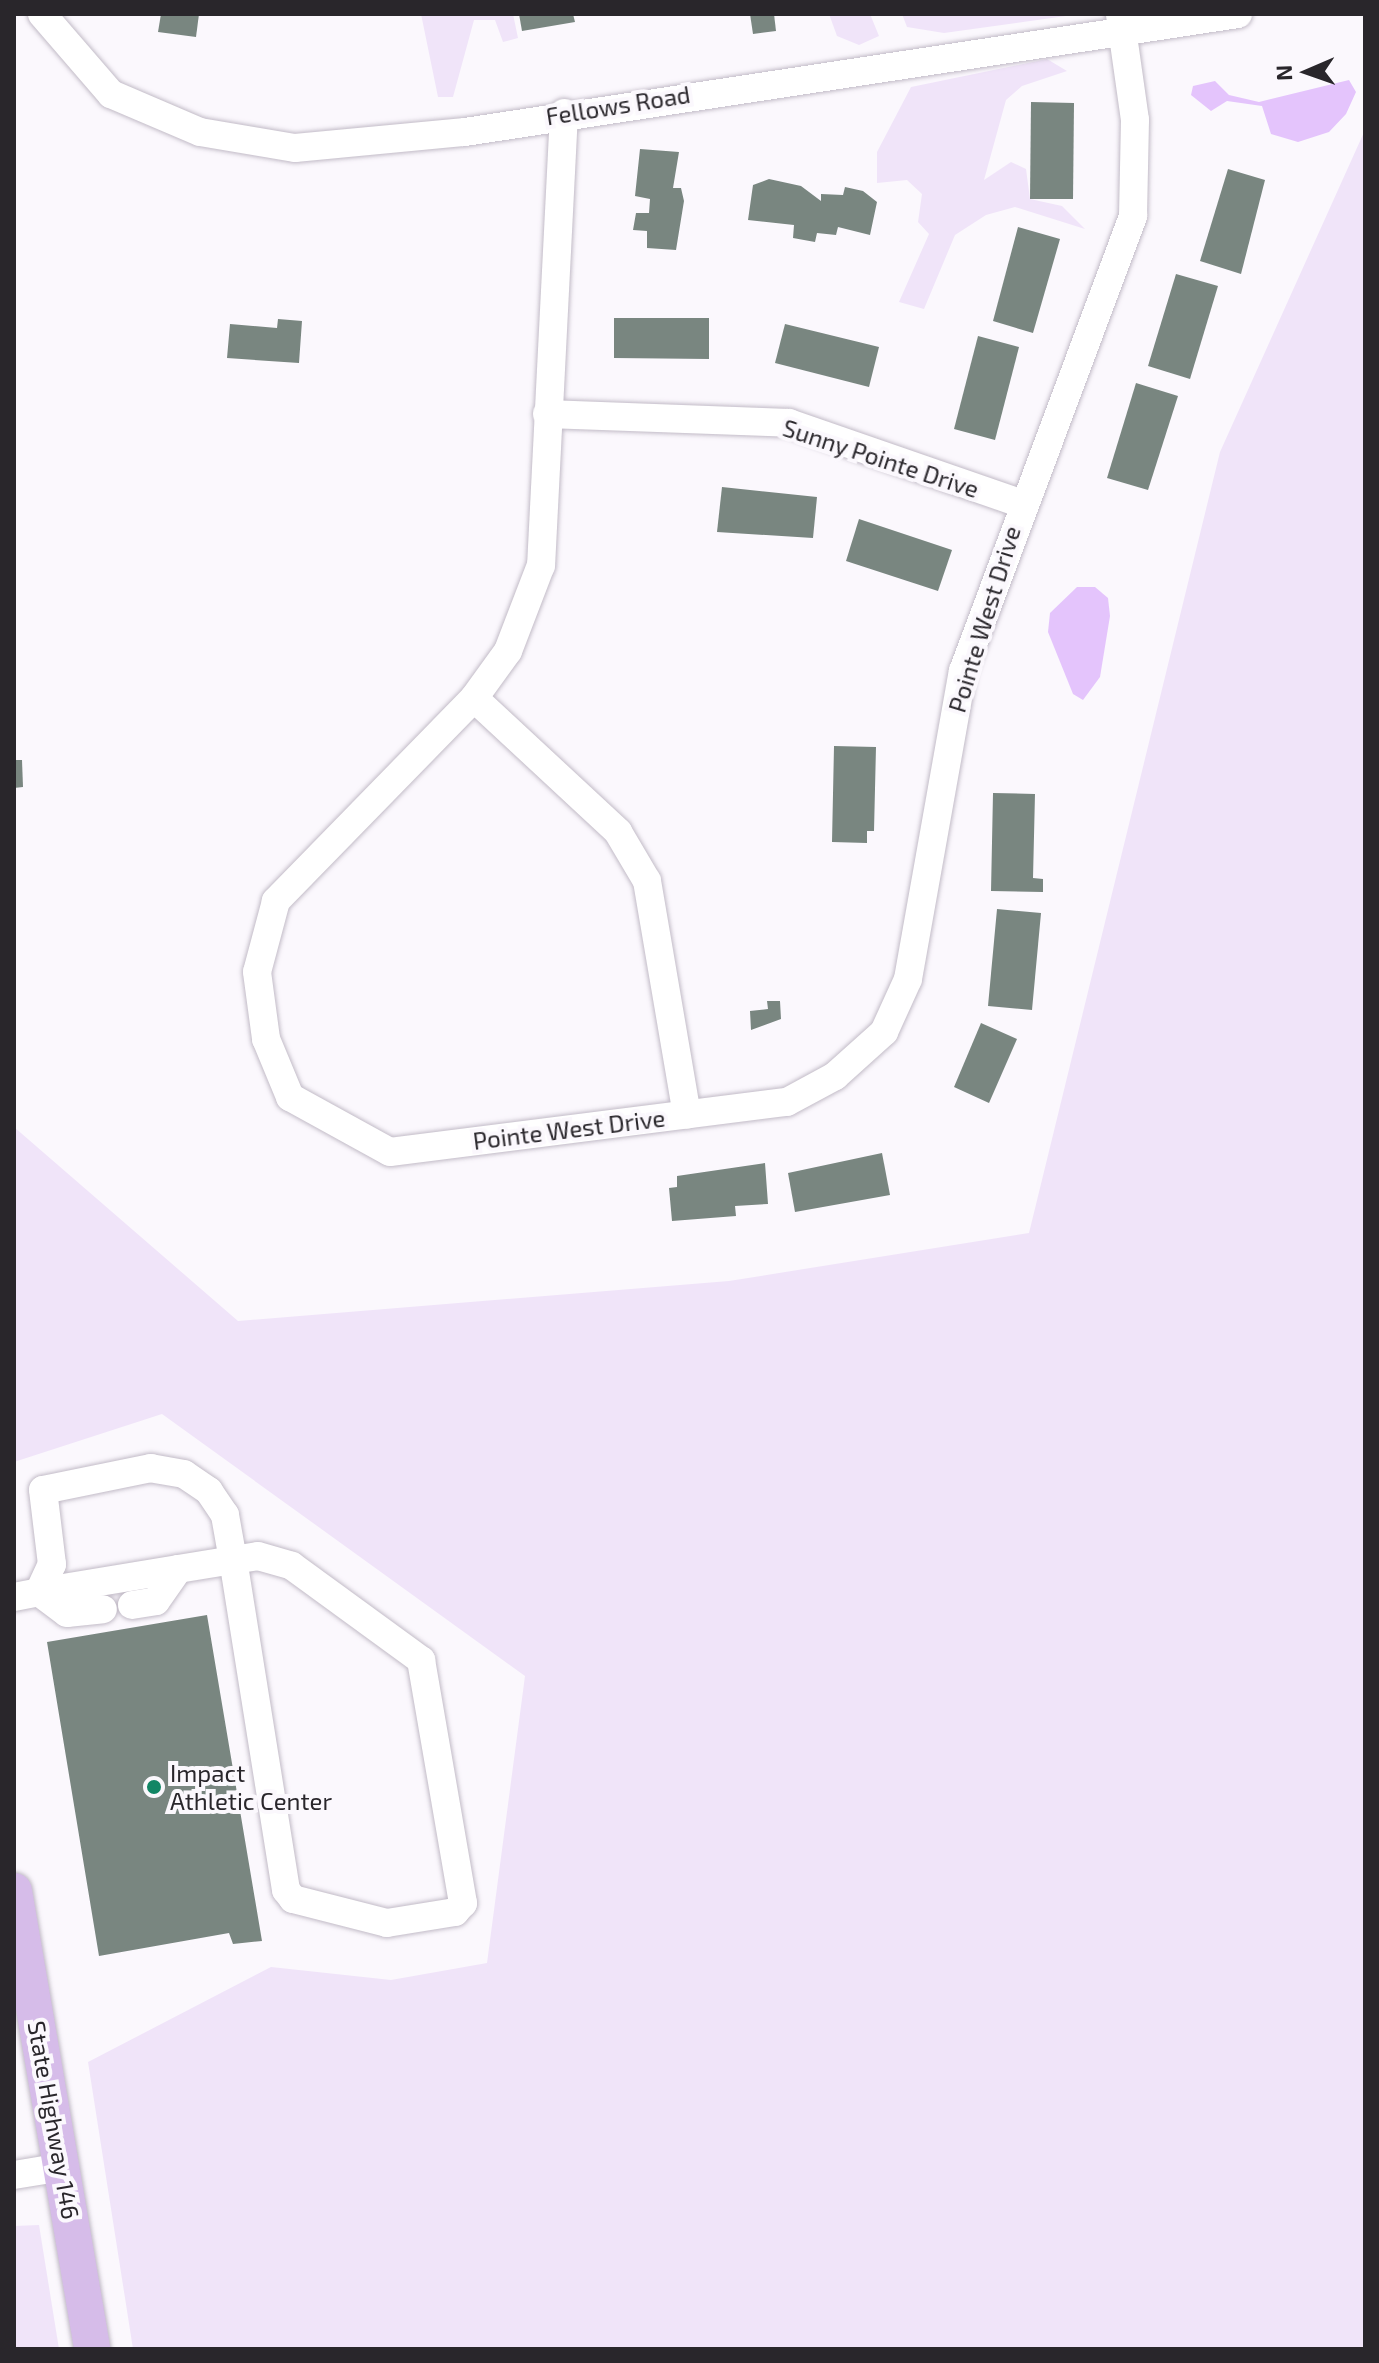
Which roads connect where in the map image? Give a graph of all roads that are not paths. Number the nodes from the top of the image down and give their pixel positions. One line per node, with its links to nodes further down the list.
1 (42, 14): 4 (street, Fellows Road)
2 (1238, 14): 3 (street, Fellows Road)
3 (1121, 22): 4 (street, Fellows Road); 6 (street, Pointe West Drive)
4 (564, 113): 5 (street, Pointe West Drive)
5 (547, 414): 6 (street, Sunny Pointe Drive); 7 (street, Pointe West Drive)
6 (1020, 503): 8 (street, Pointe West Drive)
7 (474, 698): 8 (street); 8 (street, Pointe West Drive)
8 (687, 1115)
9 (233, 1560): 9 (street); 10 (street); 11 (street)
10 (178, 1569): 11 (street); 12 (street)
11 (26, 1595): 13 (street)
12 (132, 1605)
13 (103, 1609)
14 (14, 1891): 15 (main road, State Highway 146)
15 (63, 2167): 16 (street); 17 (main road, State Highway 146)
16 (14, 2175)
17 (92, 2349)

